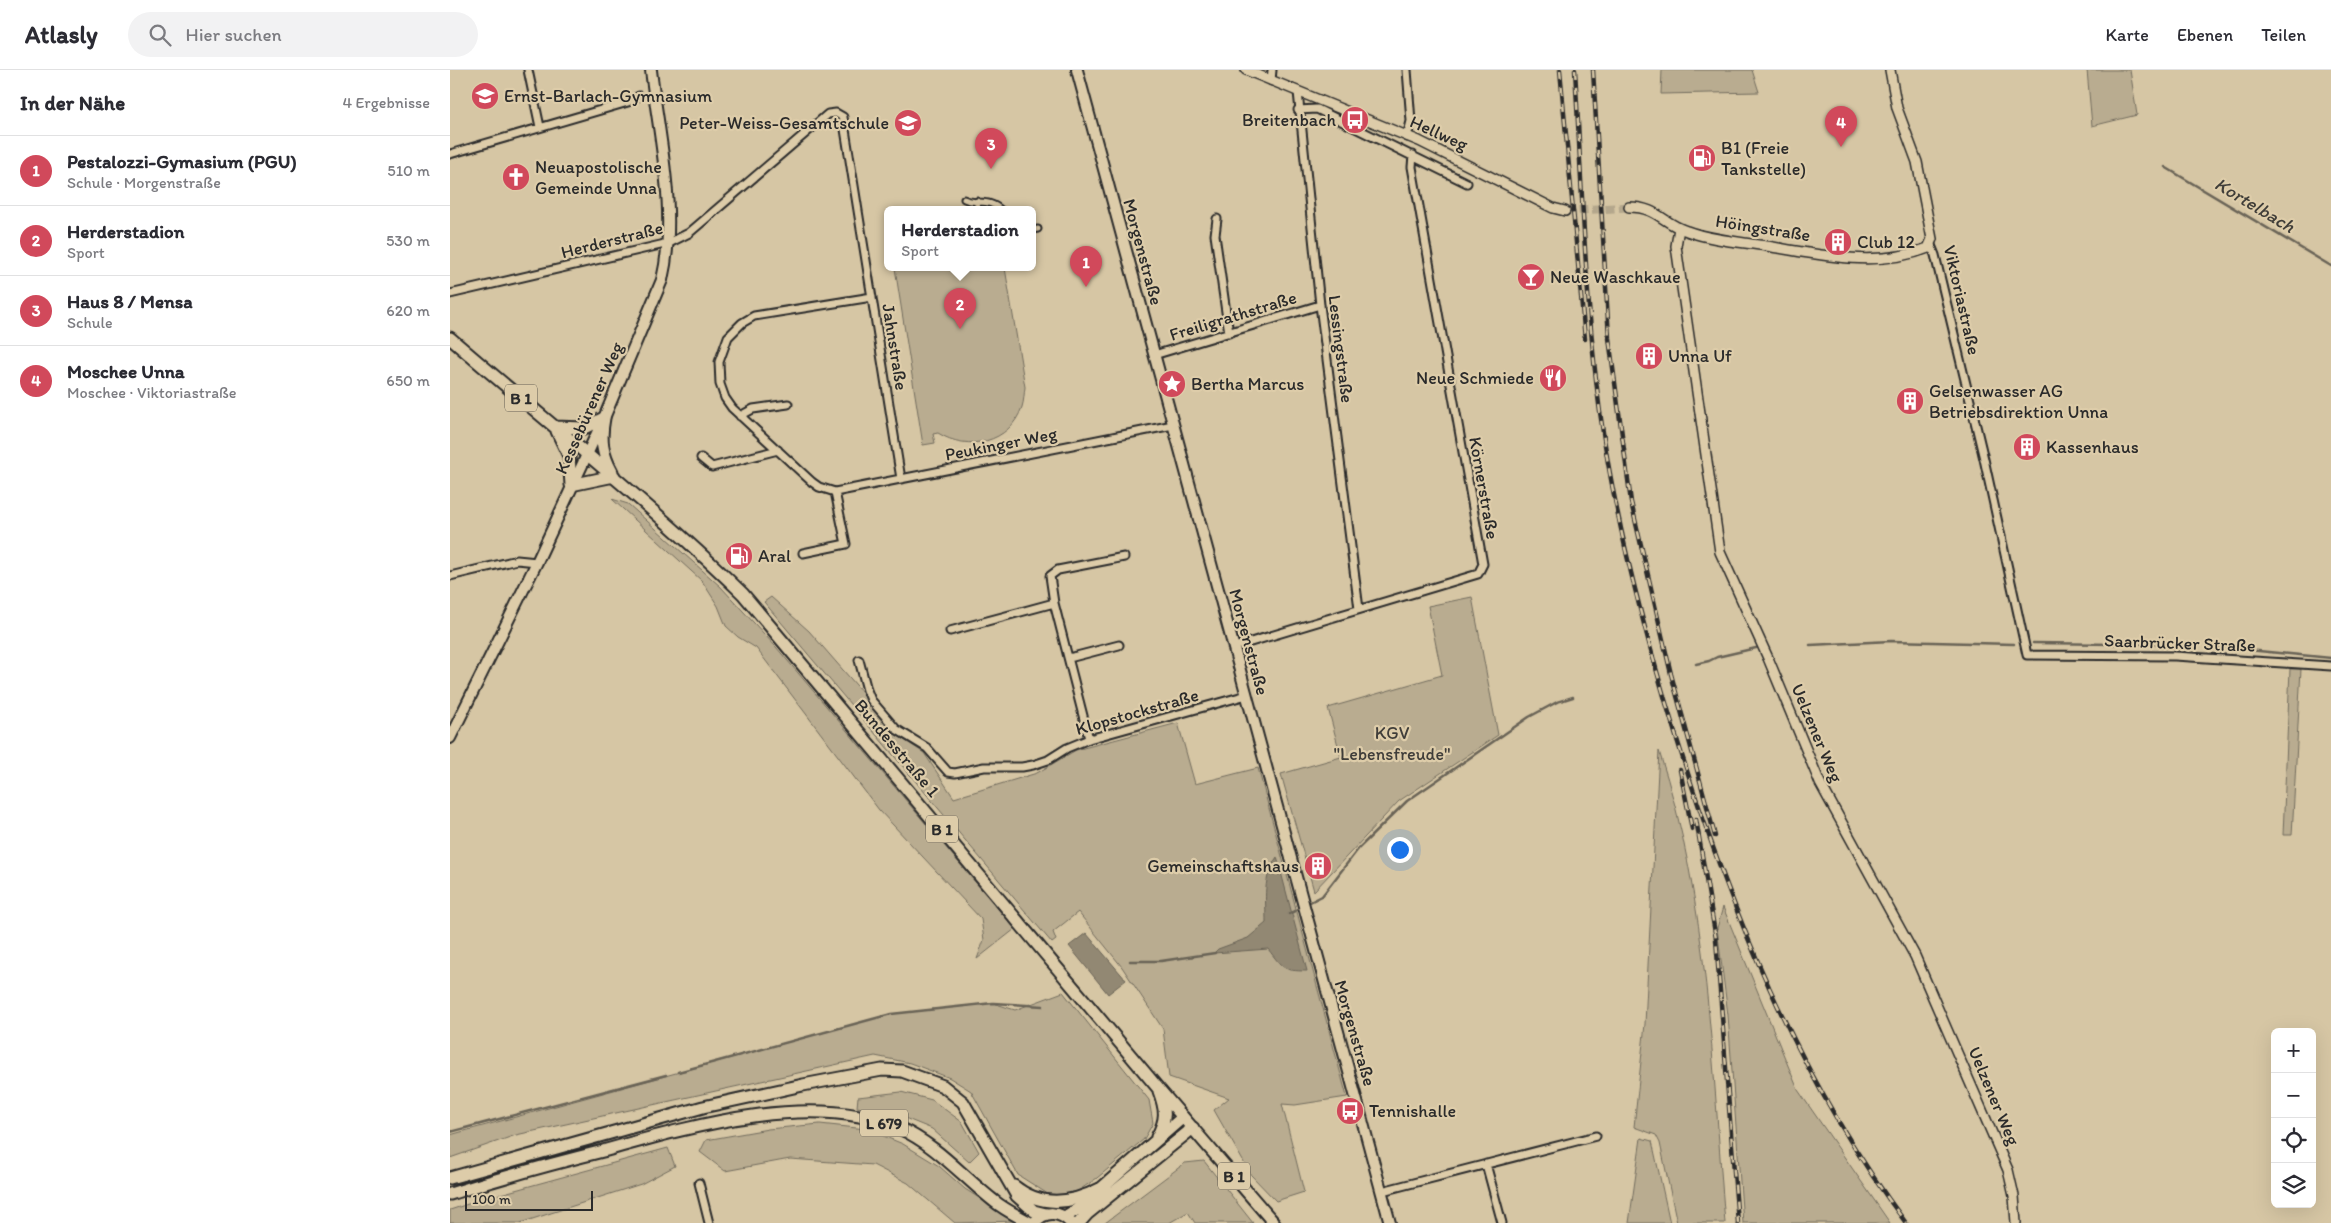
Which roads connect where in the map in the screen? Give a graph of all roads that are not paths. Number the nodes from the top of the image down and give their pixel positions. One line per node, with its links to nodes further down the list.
1 (528, 70): 13 (street)
2 (651, 70): 26 (main road, Kessebürener Weg)
3 (1077, 70): 33 (main road, Morgenstraße)
4 (1246, 70): 8 (street, Hellweg)
5 (1272, 70): 8 (street)
6 (1407, 70): 14 (street)
7 (1890, 70): 27 (street, Viktoriastraße)
8 (1271, 81): 9 (street, Hellweg)
9 (1298, 92): 11 (street, Lessingstraße); 14 (street, Hellweg)
10 (639, 96): 13 (street)
11 (1298, 110): 16 (street, Hellweg); 30 (street, Lessingstraße)
12 (828, 114): 26 (street, Herderstraße); 29 (street, Jahnstraße)
13 (540, 127): 15 (street)
14 (1407, 136): 23 (street, Hellweg)
15 (450, 154)
16 (1413, 155): 17 (street, Hellweg); 51 (street, Körnerstraße)
17 (1467, 183)
18 (964, 199): 19 (street)
19 (978, 201): 20 (street); 21 (street)
20 (977, 206)
21 (996, 206)
22 (1629, 207): 25 (street)
23 (1565, 211)
24 (1217, 219): 31 (street)
25 (1679, 228): 27 (street, Höingstraße); 83 (street, Uelzener Weg)
26 (669, 244): 28 (street, Herderstraße); 36 (main road, Kessebürener Weg)
27 (1931, 245): 55 (street, Viktoriastraße)
28 (450, 294)
29 (872, 297): 35 (street); 43 (street, Jahnstraße)
30 (1320, 305): 31 (street, Freiligrathstraße); 51 (street, Lessingstraße)
31 (1229, 333): 33 (street, Freiligrathstraße)
32 (450, 338): 38 (main road, B 1)
33 (1154, 355): 37 (main road, Morgenstraße)
34 (788, 404): 35 (street)
35 (740, 416): 39 (street)
36 (604, 418): 38 (main road); 40 (main road, Kessebürener Weg); 42 (main road)
37 (1173, 424): 43 (street, Peukinger Weg); 54 (main road, Morgenstraße)
38 (555, 427): 40 (main road, B 1); 44 (main road)
39 (778, 450): 41 (street); 45 (street)
40 (587, 454): 42 (main road, Bundesstraße 1 / B 1); 44 (main road, Kessebürener Weg)
41 (702, 458)
42 (614, 476): 44 (main road); 62 (main road, Bundesstraße 1 / B 1)
43 (902, 479): 45 (street, Peukinger Weg)
44 (571, 485): 48 (main road, Kessebürener Weg)
45 (835, 492): 46 (street)
46 (803, 553)
47 (1124, 556): 50 (street)
48 (537, 562): 49 (street); 60 (main road, Kessebürener Weg)
49 (450, 576)
50 (1054, 603): 52 (street); 56 (street)
51 (1359, 609): 54 (street, Körnerstraße)
52 (950, 631)
53 (1119, 645): 56 (street)
54 (1234, 647): 59 (main road, Morgenstraße)
55 (2027, 655): 58 (street, Saarbrücker Straße)
56 (1069, 658): 61 (street)
57 (859, 660): 61 (street, Klopstockstraße)
58 (2331, 666)
59 (1247, 695): 61 (street, Klopstockstraße); 72 (main road, Morgenstraße)
60 (450, 738)
61 (1089, 739)
62 (1157, 1087): 63 (main road, B 1); 66 (main road, B 1)
63 (1183, 1117): 64 (main road, B 1); 66 (main road)
64 (1193, 1128): 79 (main road); 80 (main road, B 1)
65 (1596, 1136): 67 (street)
66 (1152, 1145): 71 (main road)
67 (1486, 1164): 72 (street); 82 (street)
68 (450, 1178): 70 (main road)
69 (699, 1184): 76 (street)
70 (1010, 1184): 71 (main road); 74 (main road)
71 (1100, 1189): 75 (main road)
72 (1382, 1191): 81 (main road, Morgenstraße)
73 (450, 1194): 77 (main road, L 679)
74 (1046, 1214): 75 (main road); 78 (main road)
75 (1068, 1220)
76 (709, 1223)
77 (1030, 1223)
78 (1034, 1223)
79 (1079, 1223)
80 (1274, 1223)
81 (1390, 1223)
82 (1502, 1223)
83 (2016, 1223)

